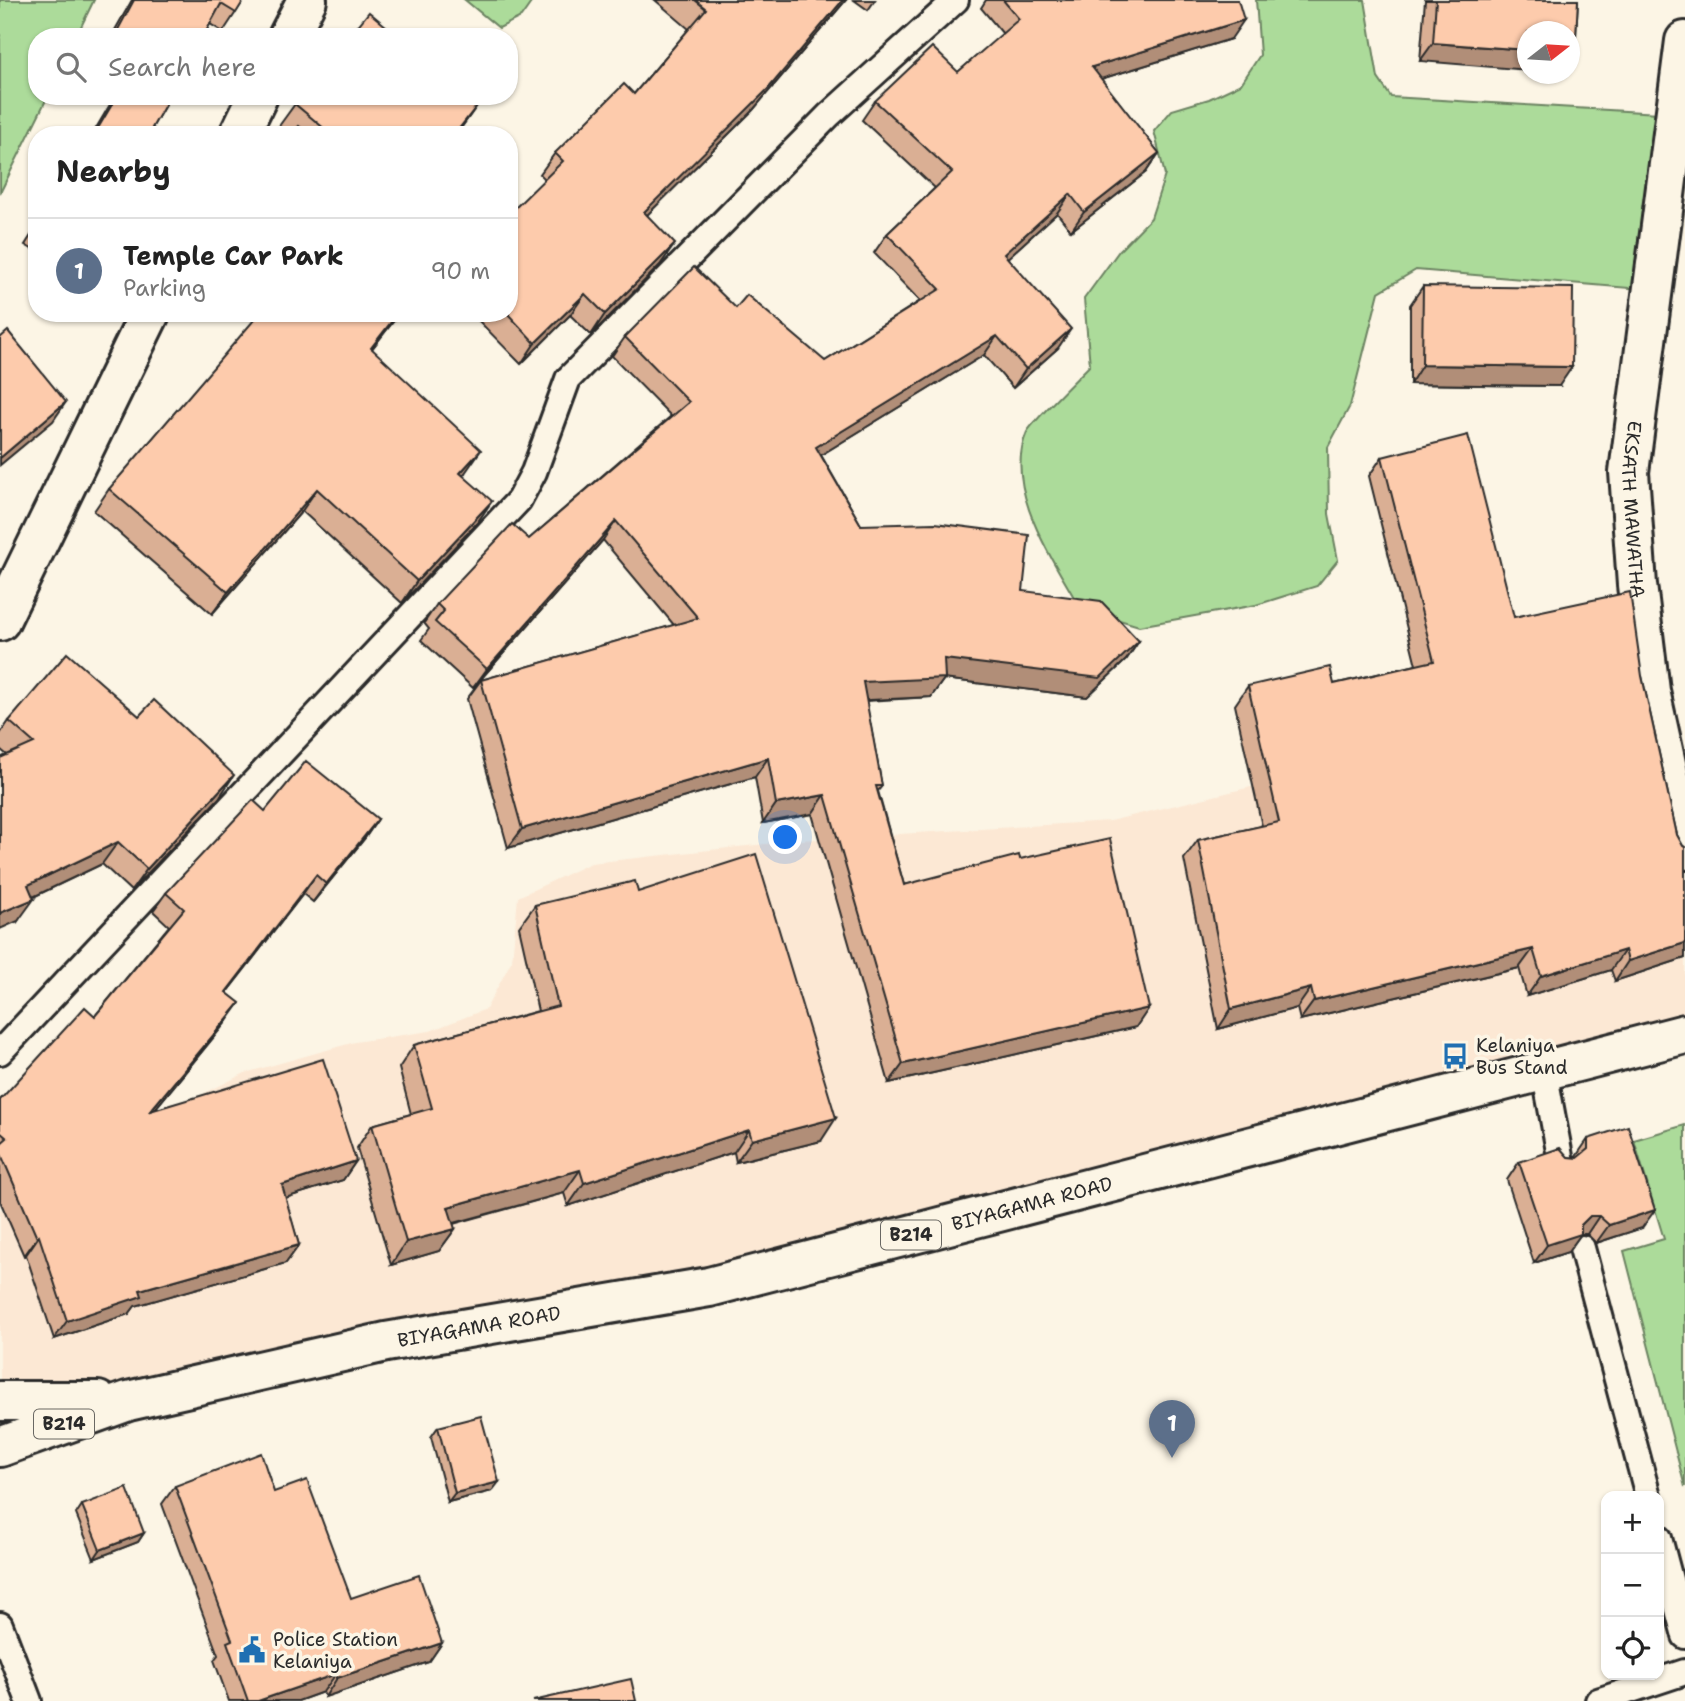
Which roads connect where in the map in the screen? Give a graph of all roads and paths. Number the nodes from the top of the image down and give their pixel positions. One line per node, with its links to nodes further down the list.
1 (307, 0): 3 (main road)
2 (956, 0): 11 (lane)
3 (293, 28)
4 (1685, 41): 9 (main road, EKSATH MAWATHA)
5 (254, 105): 6 (main road)
6 (243, 126)
7 (146, 322): 8 (main road)
8 (0, 621)
9 (1685, 850)
10 (1685, 1034): 12 (main road, BIYAGAMA ROAD / B214)
11 (0, 1052)
12 (1544, 1070): 13 (lane); 16 (main road, BIYAGAMA ROAD / B214)
13 (1561, 1162)
14 (1582, 1248): 18 (lane)
15 (0, 1401): 16 (main road, BIYAGAMA ROAD / B214)
16 (128, 1401): 17 (main road, BIYAGAMA ROAD / B214)
17 (0, 1447)
18 (1647, 1491)
19 (1663, 1554): 21 (lane)
20 (0, 1625): 23 (lane)
21 (1685, 1636)
22 (1685, 1672): 24 (lane)
23 (29, 1701)
24 (1598, 1701)

